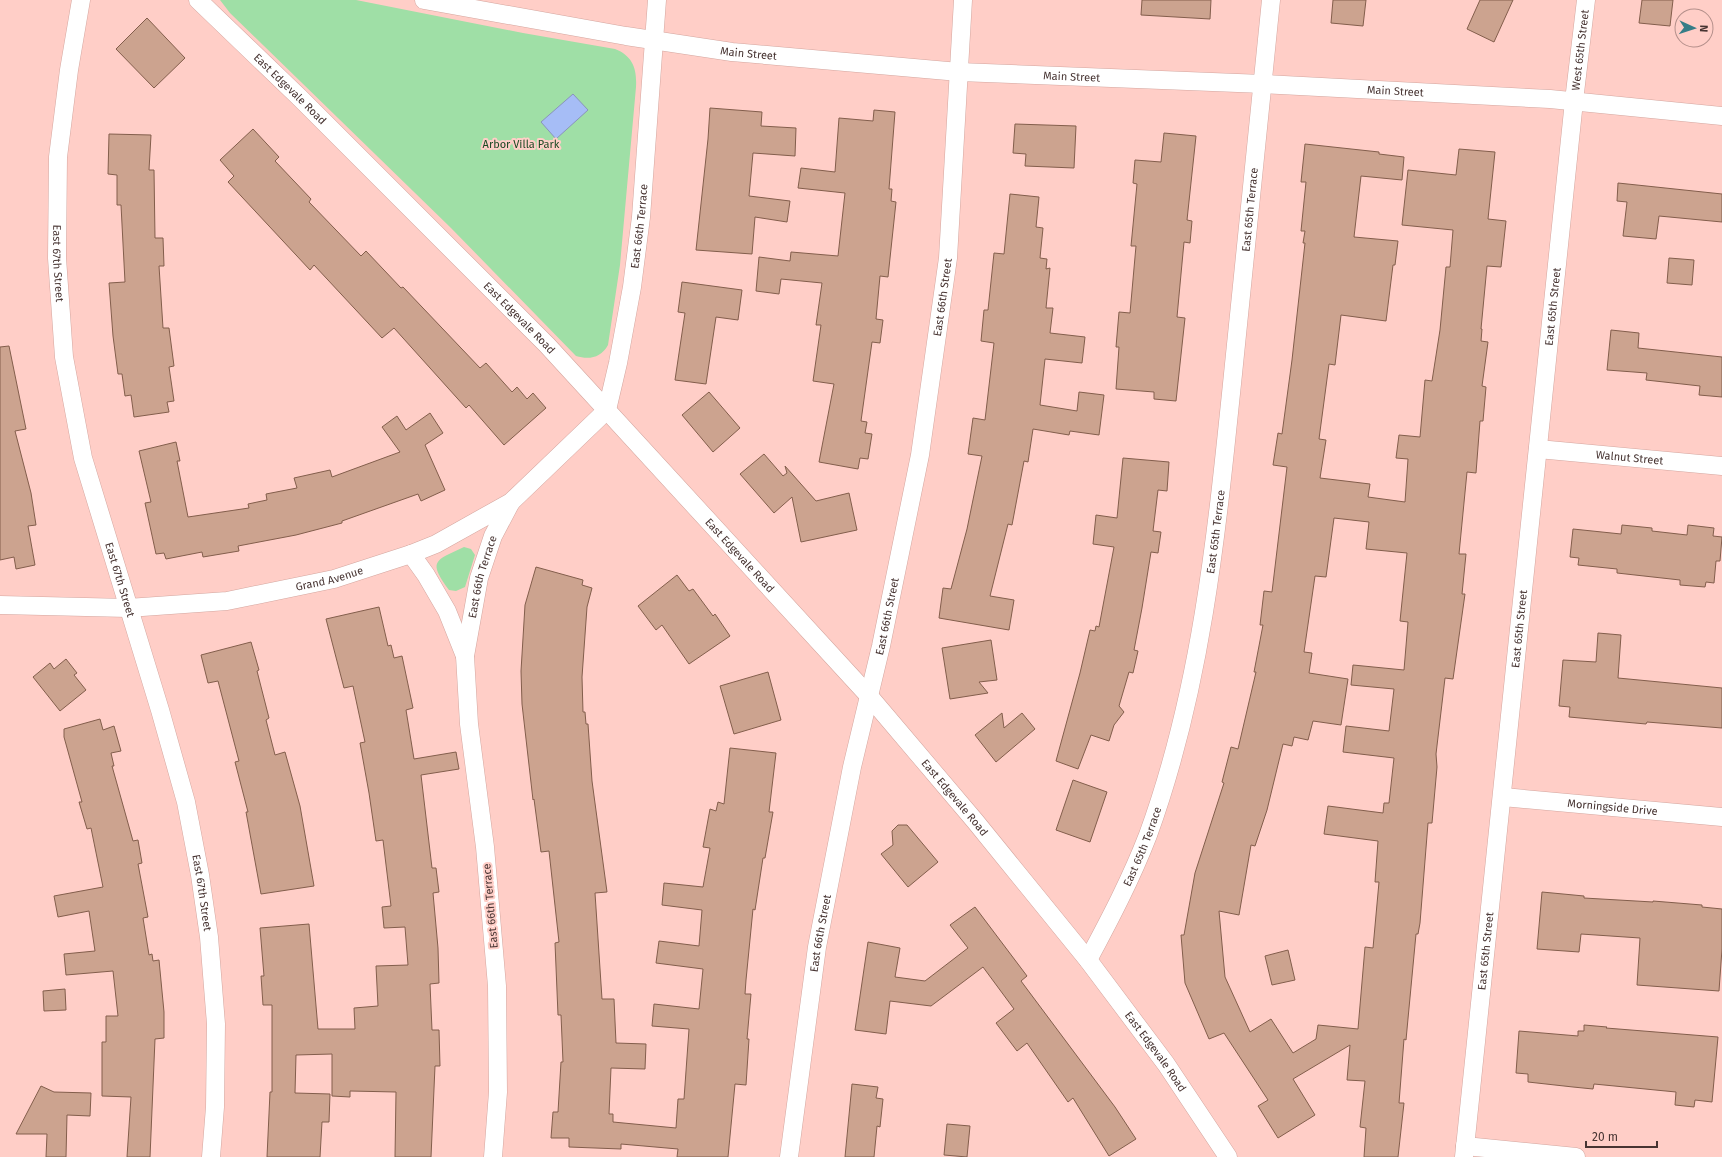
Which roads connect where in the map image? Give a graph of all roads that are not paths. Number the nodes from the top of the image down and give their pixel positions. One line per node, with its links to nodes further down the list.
1 (81, 0): 19 (street, East 67th Street)
2 (198, 0): 13 (street, East Edgevale Road)
3 (424, 0): 8 (street, Main Street)
4 (657, 0): 8 (street, East 66th Terrace)
5 (963, 0): 9 (street, East 66th Street)
6 (1271, 0): 10 (street, East 65th Terrace)
7 (1586, 0): 11 (street, West 65th Street)
8 (654, 41): 9 (street, Main Street); 13 (street, East 66th Terrace)
9 (959, 72): 10 (street, Main Street); 21 (street, East 66th Street)
10 (1263, 84): 11 (street, Main Street); 24 (street, East 65th Terrace)
11 (1574, 100): 12 (street, Main Street); 14 (street, East 65th Street)
12 (1722, 116)
13 (607, 410): 16 (street, Grand Avenue); 21 (street, East Edgevale Road)
14 (1538, 449): 15 (street, Walnut Street); 22 (street, East 65th Street)
15 (1722, 466)
16 (511, 502): 17 (street, Grand Avenue); 20 (street, East 66th Terrace)
17 (411, 554): 19 (street, Grand Avenue); 20 (street, East 66th Terrace)
18 (0, 605): 19 (street, Grand Avenue)
19 (128, 608): 26 (street, East 67th Street)
20 (465, 656): 27 (street, East 66th Terrace)
21 (869, 696): 24 (street, East Edgevale Road); 28 (street, East 66th Street)
22 (1502, 797): 23 (street, Morningside Drive); 25 (street, East 65th Street)
23 (1722, 817)
24 (1088, 960): 29 (street, East Edgevale Road)
25 (1464, 1151): 30 (street)
26 (211, 1157)
27 (493, 1157)
28 (789, 1157)
29 (1228, 1157)
30 (1576, 1157)

